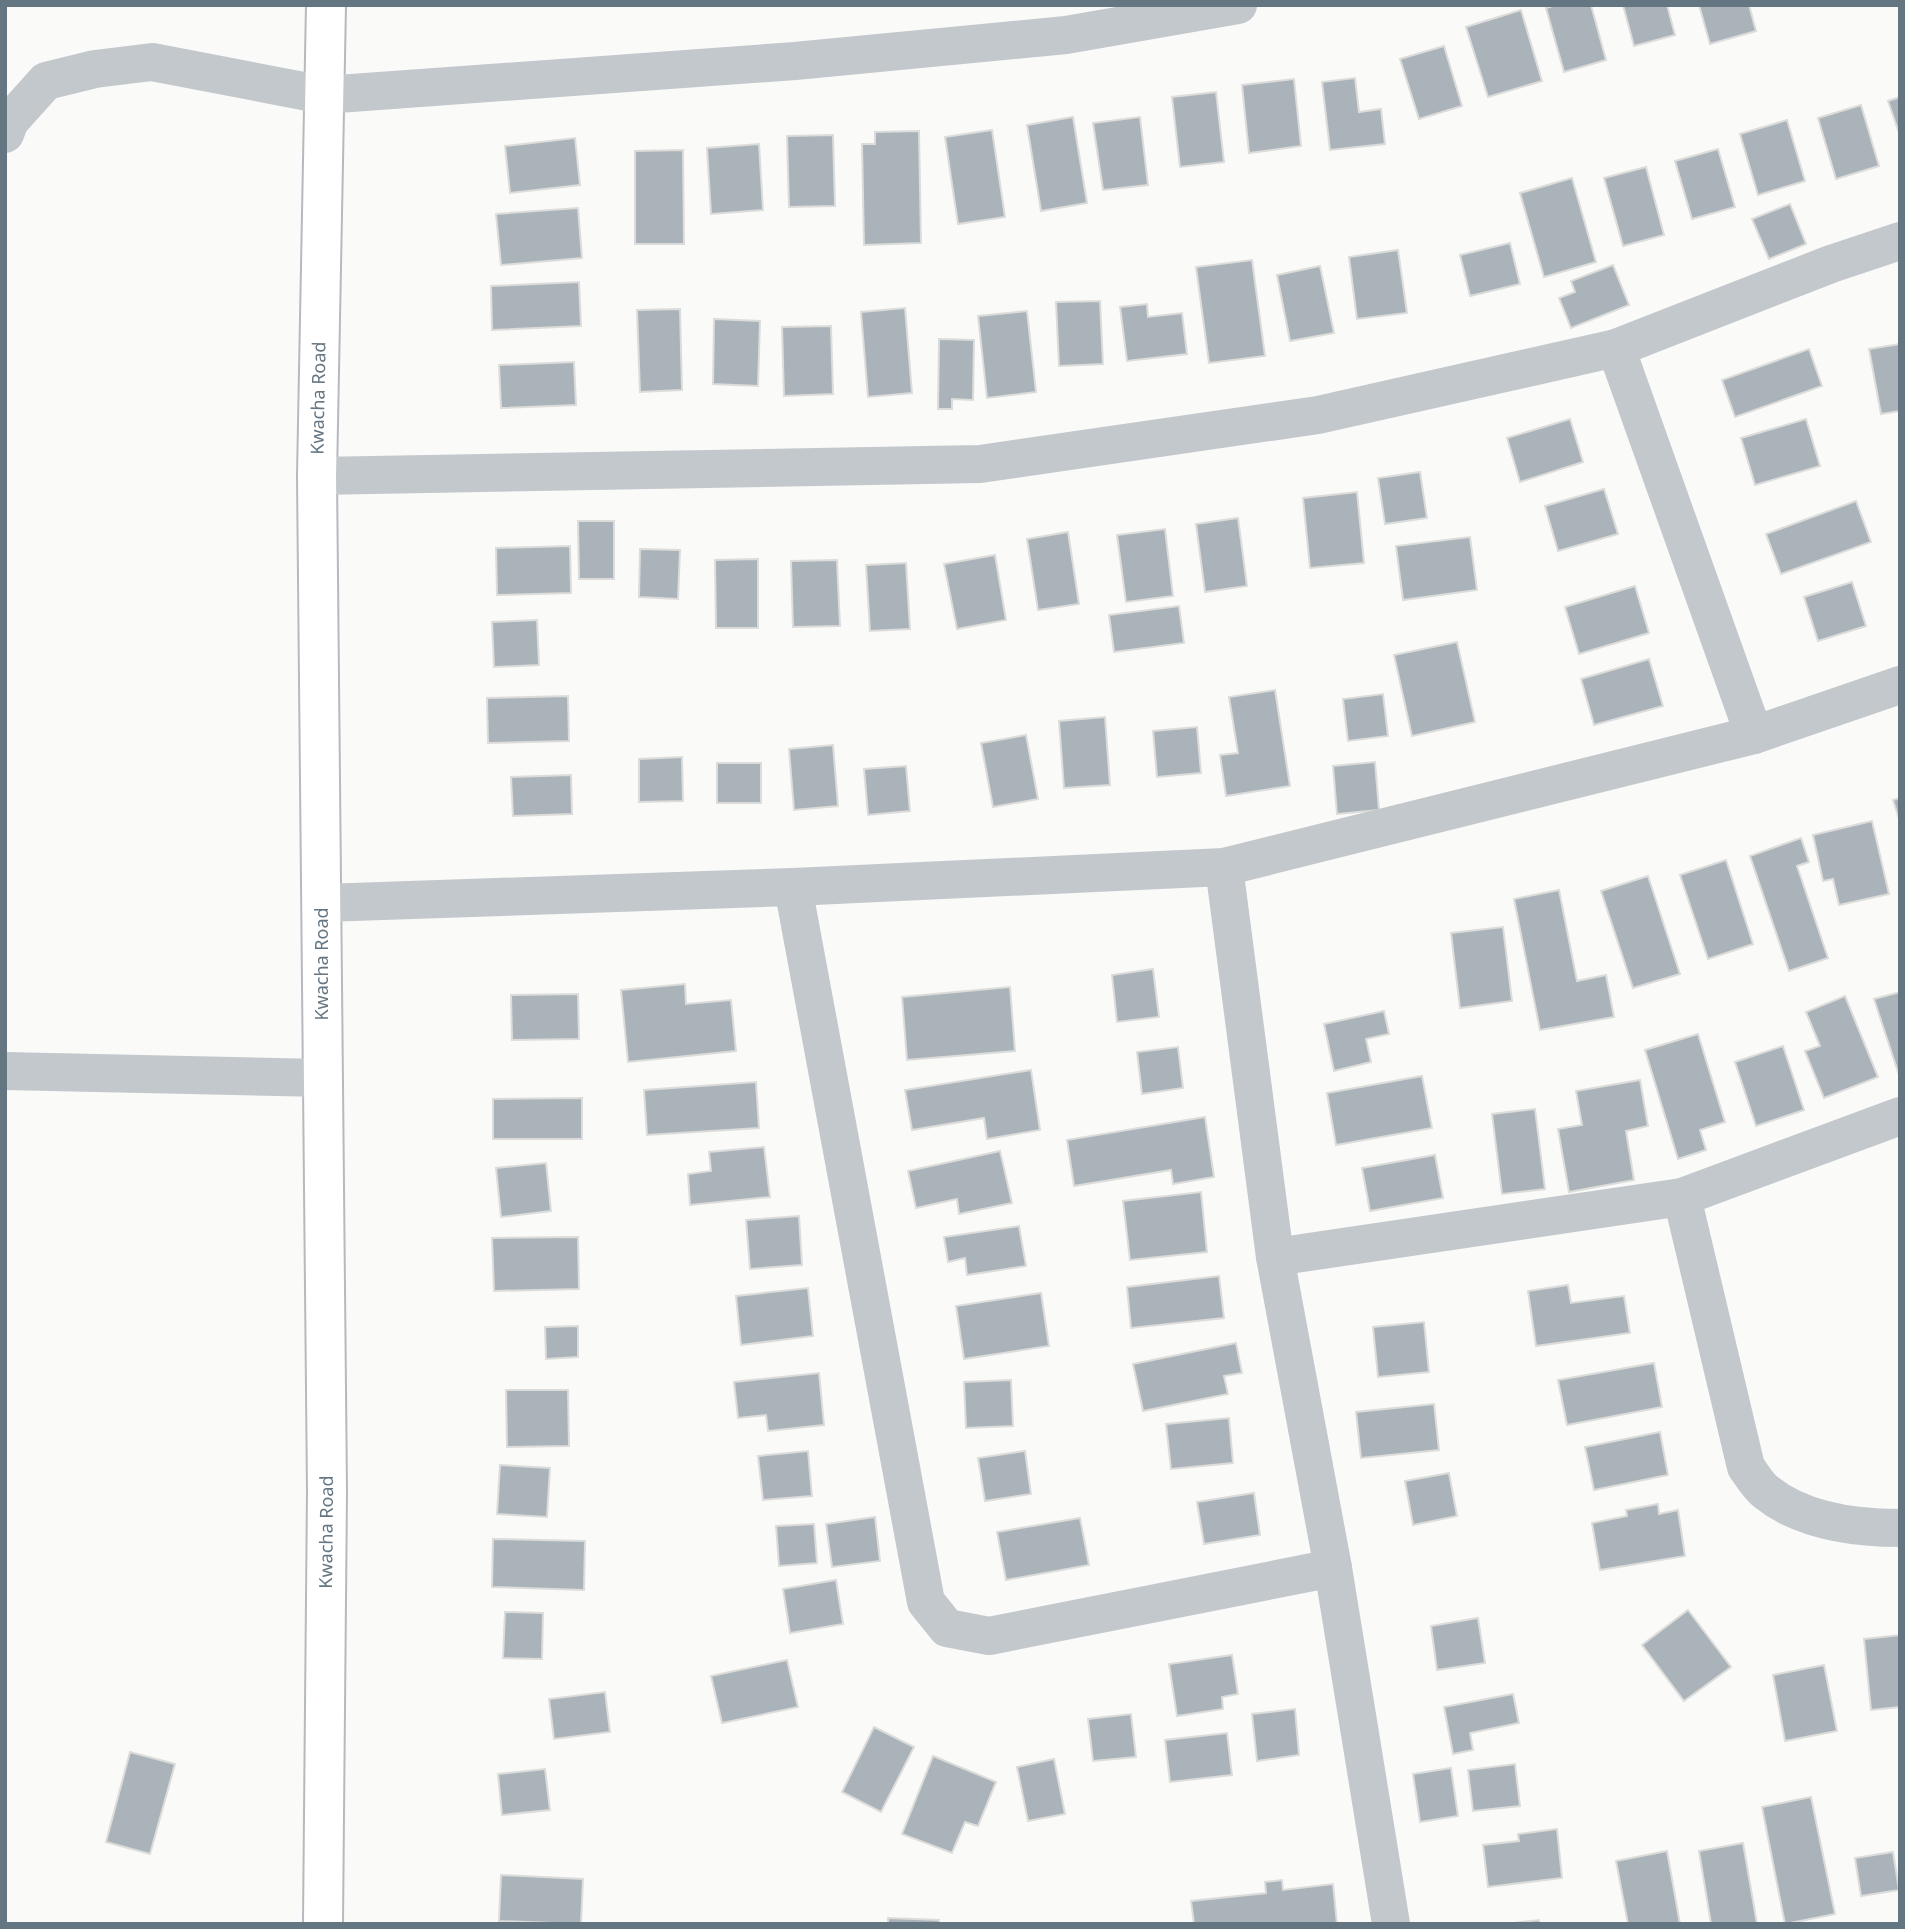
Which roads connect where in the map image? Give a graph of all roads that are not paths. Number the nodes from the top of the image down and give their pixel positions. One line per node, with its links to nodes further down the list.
1 (326, 5): 3 (main road, Kwacha Road)
2 (1238, 5): 3 (street)
3 (324, 95): 4 (street); 7 (main road, Kwacha Road)
4 (5, 134)
5 (1900, 241): 6 (street)
6 (1616, 348): 7 (street); 9 (street)
7 (317, 476): 12 (main road, Kwacha Road)
8 (1900, 685): 9 (street)
9 (1754, 736): 10 (street)
10 (1224, 867): 11 (street); 17 (street)
11 (793, 887): 12 (street); 19 (street)
12 (323, 903): 14 (main road, Kwacha Road)
13 (5, 1071): 14 (street)
14 (322, 1077): 20 (main road, Kwacha Road)
15 (1900, 1116): 16 (street)
16 (1682, 1198): 17 (street); 18 (street)
17 (1275, 1257): 19 (street)
18 (1900, 1528)
19 (1333, 1568): 21 (street)
20 (323, 1924)
21 (1391, 1924)

